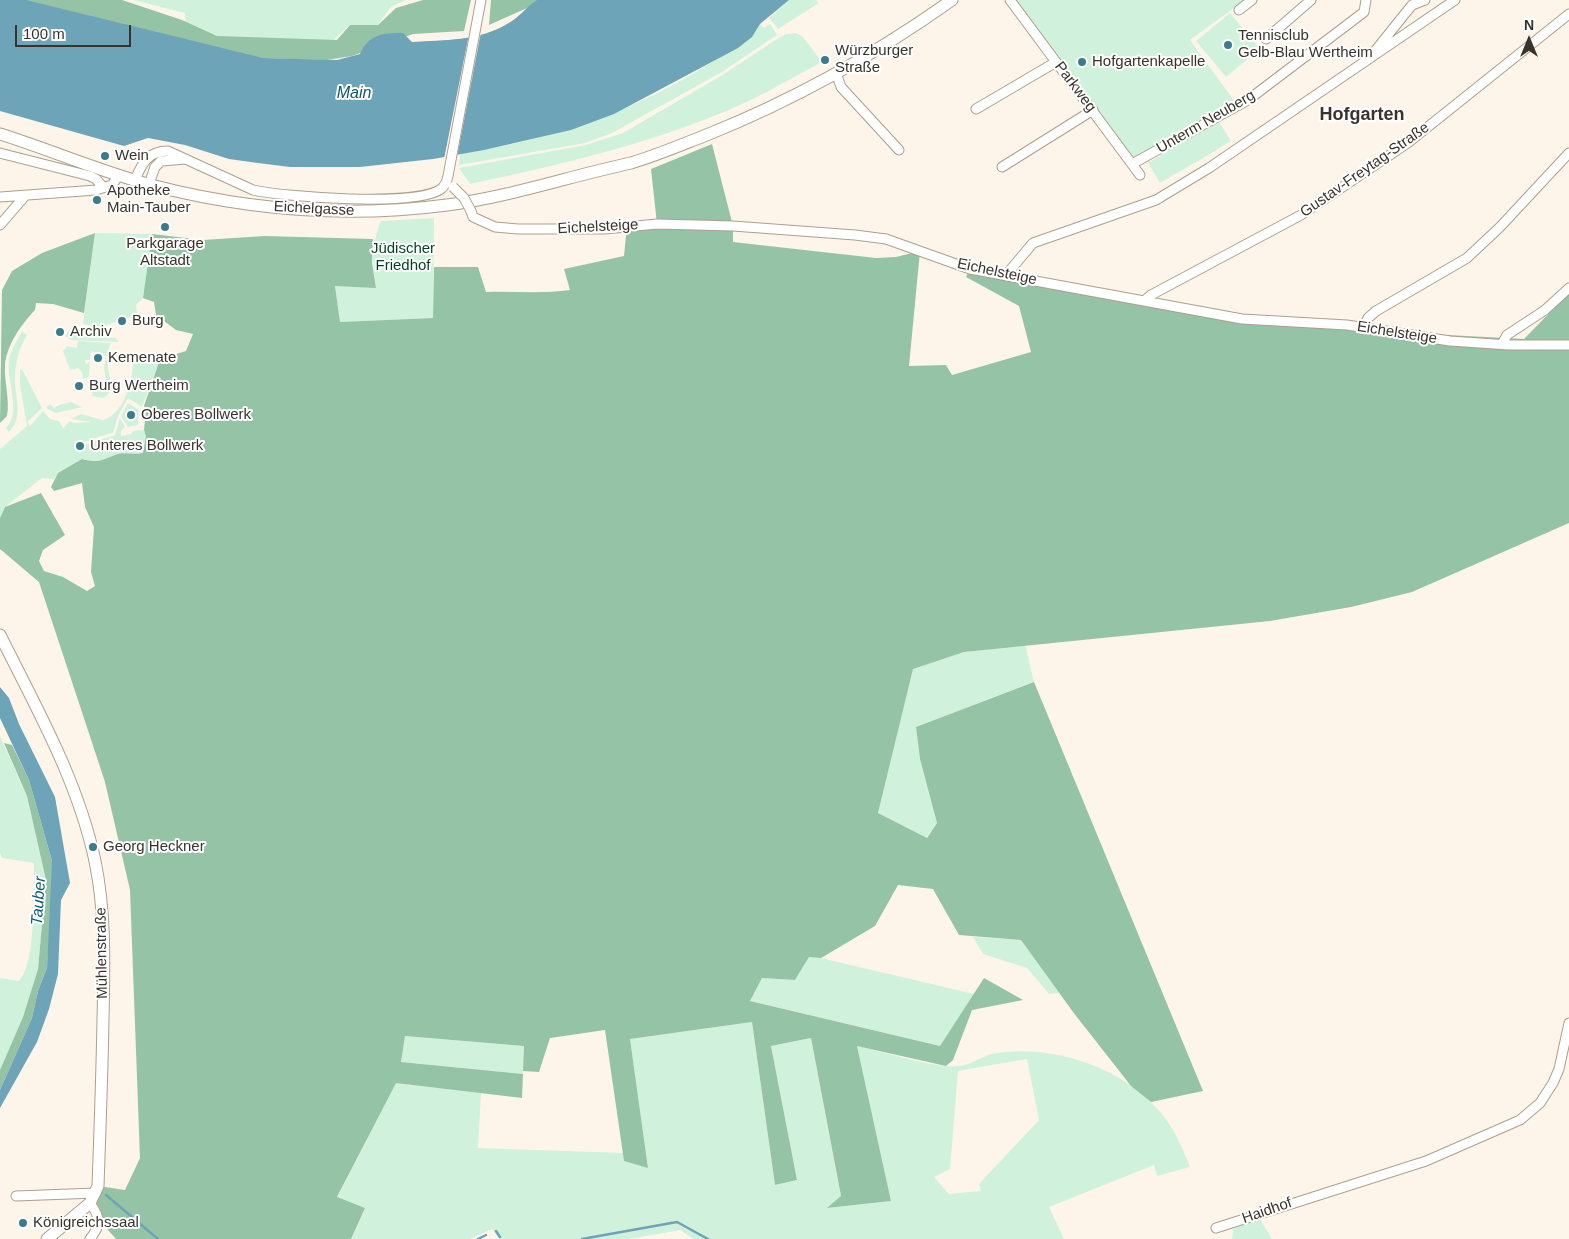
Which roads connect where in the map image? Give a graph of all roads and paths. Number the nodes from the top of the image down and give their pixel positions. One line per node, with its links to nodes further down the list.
1 (481, 0): 28 (street)
2 (952, 0): 15 (main road)
3 (1010, 0): 14 (street, Parkweg)
4 (1252, 0): 10 (street)
5 (1311, 0): 12 (street)
6 (1366, 0): 23 (street, Unterm Neuberg)
7 (1425, 0): 9 (street)
8 (1455, 0): 13 (street)
9 (1410, 3): 13 (street)
10 (1239, 10)
11 (1569, 14): 36 (street, Gustav-Freytag-Straße)
12 (1266, 39)
13 (1369, 59): 34 (street)
14 (1056, 62): 16 (street); 17 (street, Parkweg)
15 (836, 73): 19 (street); 29 (main road, Eichelgasse)
16 (976, 109)
17 (1093, 110): 23 (street, Parkweg); 24 (street)
18 (0, 134): 25 (main road, Eichelgasse)
19 (898, 150)
20 (0, 152): 30 (street)
21 (1569, 153): 37 (street)
22 (188, 159): 27 (street); 28 (street); 29 (street)
23 (1132, 164): 26 (street, Parkweg)
24 (1002, 167)
25 (119, 175): 27 (main road, Eichelgasse); 30 (street)
26 (1140, 175)
27 (135, 180): 29 (main road, Eichelgasse)
28 (449, 182): 34 (street, Eichelsteige, bridge)
29 (149, 184)
30 (103, 187): 31 (street)
31 (25, 196): 32 (street); 33 (street)
32 (0, 197)
33 (0, 225)
34 (1006, 275): 36 (street, Eichelsteige)
35 (1569, 288): 38 (street)
36 (1144, 301): 37 (street, Eichelsteige)
37 (1364, 327): 38 (street, Eichelsteige)
38 (1502, 344): 39 (street, Eichelsteige)
39 (1569, 345)
40 (0, 635): 43 (main road, Mühlenstraße)
41 (1569, 1023): 44 (street, Haidhof)
42 (16, 1196): 43 (street)
43 (93, 1198): 45 (main road); 46 (street)
44 (1216, 1228)
45 (47, 1239)
46 (90, 1239)

